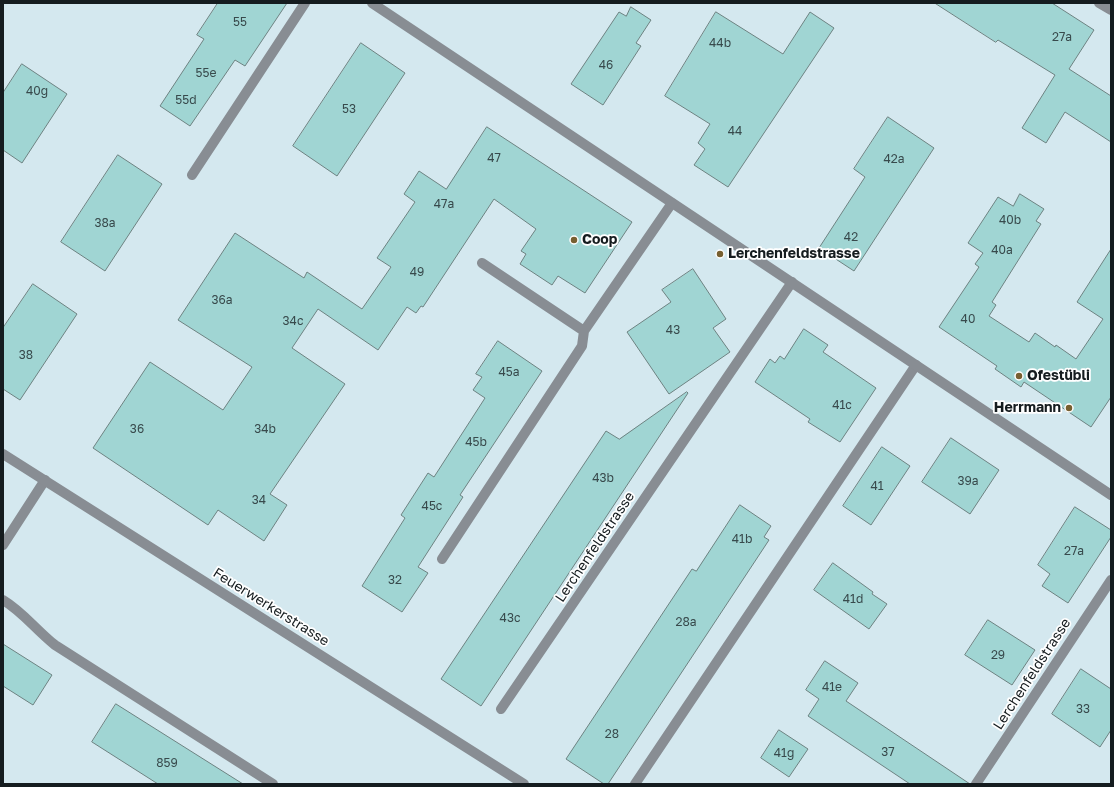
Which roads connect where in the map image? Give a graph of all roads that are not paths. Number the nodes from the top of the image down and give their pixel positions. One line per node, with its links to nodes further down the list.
1 (305, 3): 5 (street)
2 (372, 3): 6 (street)
3 (1099, 3): 4 (street)
4 (1111, 10)
5 (192, 175)
6 (672, 203): 8 (street); 9 (street)
7 (482, 263): 9 (street)
8 (792, 282): 10 (street); 18 (street, Lerchenfeldstrasse)
9 (584, 331): 15 (street)
10 (916, 365): 13 (street); 21 (street)
11 (3, 454): 12 (street, Feuerwerkerstrasse)
12 (45, 480): 14 (street); 20 (street, Feuerwerkerstrasse)
13 (1111, 495)
14 (3, 545)
15 (442, 559)
16 (1111, 580): 22 (street, Lerchenfeldstrasse)
17 (3, 600): 19 (street)
18 (501, 708)
19 (273, 784)
20 (524, 784)
21 (635, 784)
22 (976, 784)

